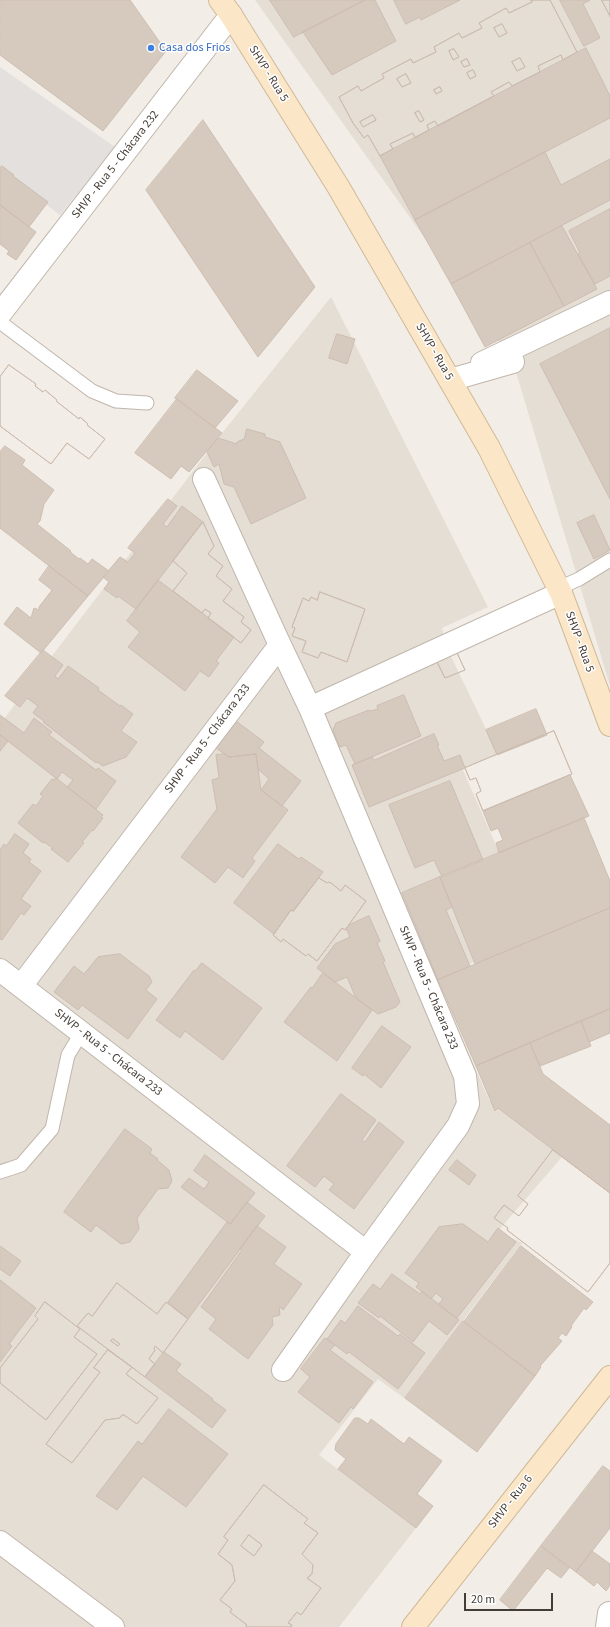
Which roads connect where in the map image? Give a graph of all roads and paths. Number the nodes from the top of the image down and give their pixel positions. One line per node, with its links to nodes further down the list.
1 (225, 8): 3 (street, SHVP - Rua 5 - Chácara 232); 5 (street, SHVP - Rua 5)
2 (610, 302): 5 (street)
3 (0, 314)
4 (0, 322): 6 (lane)
5 (450, 380): 9 (street, SHVP - Rua 5)
6 (147, 403)
7 (204, 479): 10 (street, SHVP - Rua 5 - Chácara 233)
8 (610, 560): 9 (lane)
9 (560, 591): 11 (street); 12 (street, SHVP - Rua 5)
10 (280, 645): 11 (street, SHVP - Rua 5 - Chácara 233); 14 (street, SHVP - Rua 5 - Chácara 233)
11 (310, 708): 17 (street, SHVP - Rua 5 - Chácara 233)
12 (610, 725)
13 (0, 970): 14 (street, SHVP - Rua 5 - Chácara 233)
14 (22, 986): 15 (street, SHVP - Rua 5 - Chácara 233)
15 (82, 1032): 16 (lane); 17 (street, SHVP - Rua 5 - Chácara 233)
16 (0, 1172)
17 (366, 1252): 18 (street, SHVP - Rua 5 - Chácara 233)
18 (282, 1370)
19 (610, 1377): 22 (street, SHVP - Rua 6)
20 (0, 1542): 21 (street)
21 (113, 1627)
22 (413, 1627)

